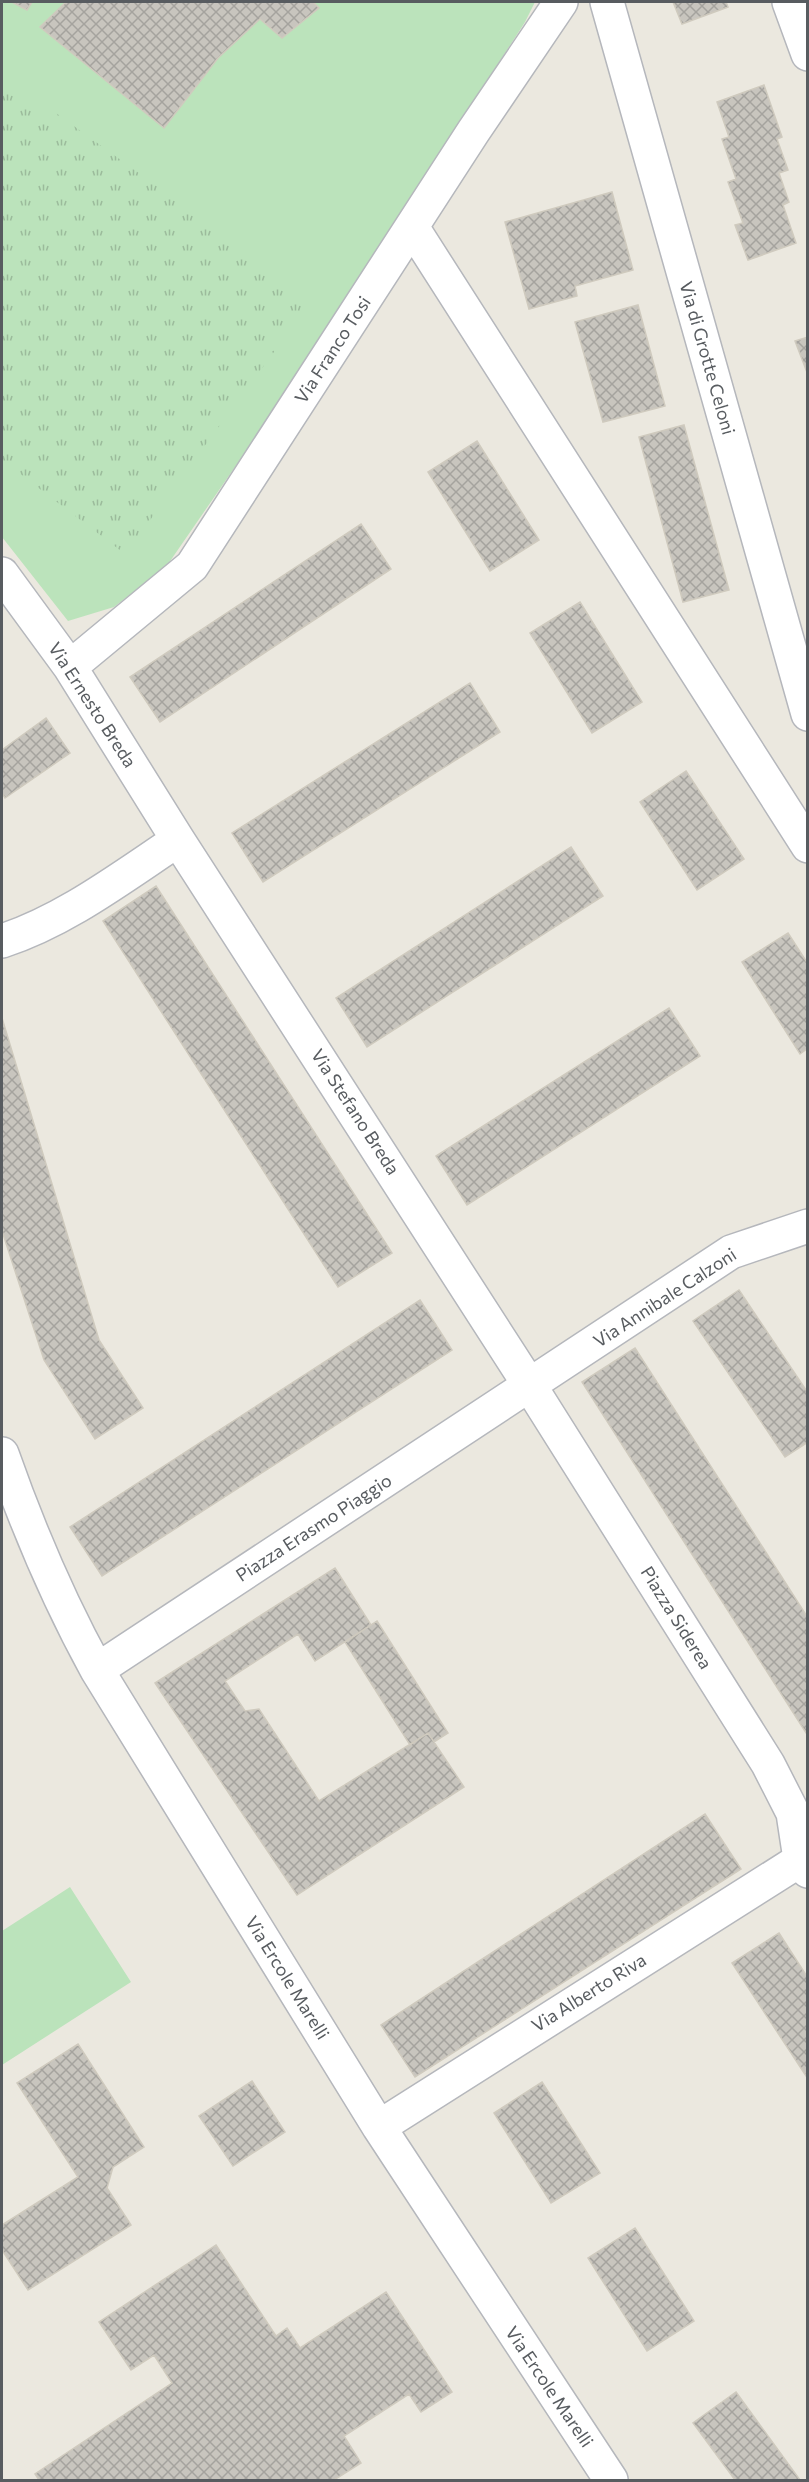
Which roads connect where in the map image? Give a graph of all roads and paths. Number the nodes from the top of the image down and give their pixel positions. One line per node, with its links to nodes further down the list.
1 (561, 2): 5 (street, Via Franco Tosi)
2 (607, 2): 8 (street, Via di Grotte Celoni)
3 (789, 2): 4 (street)
4 (807, 54)
5 (412, 227): 7 (street, Via Franco Tosi); 10 (street)
6 (2, 574): 7 (street, Via Ernesto Breda)
7 (70, 667): 9 (street, Via Ernesto Breda)
8 (807, 714)
9 (178, 840): 11 (street); 13 (street, Via Stefano Breda)
10 (807, 846)
11 (3, 935)
12 (807, 1226): 13 (street, Via Annibale Calzoni)
13 (530, 1386): 15 (street, Piazza Erasmo Piaggio); 16 (street, Piazza Siderea)
14 (2, 1454): 15 (street, Via Ercole Marelli)
15 (97, 1670): 17 (street, Via Ercole Marelli)
16 (805, 1862): 17 (street, Via Alberto Riva)
17 (379, 2127): 18 (street, Via Ercole Marelli)
18 (611, 2481)

